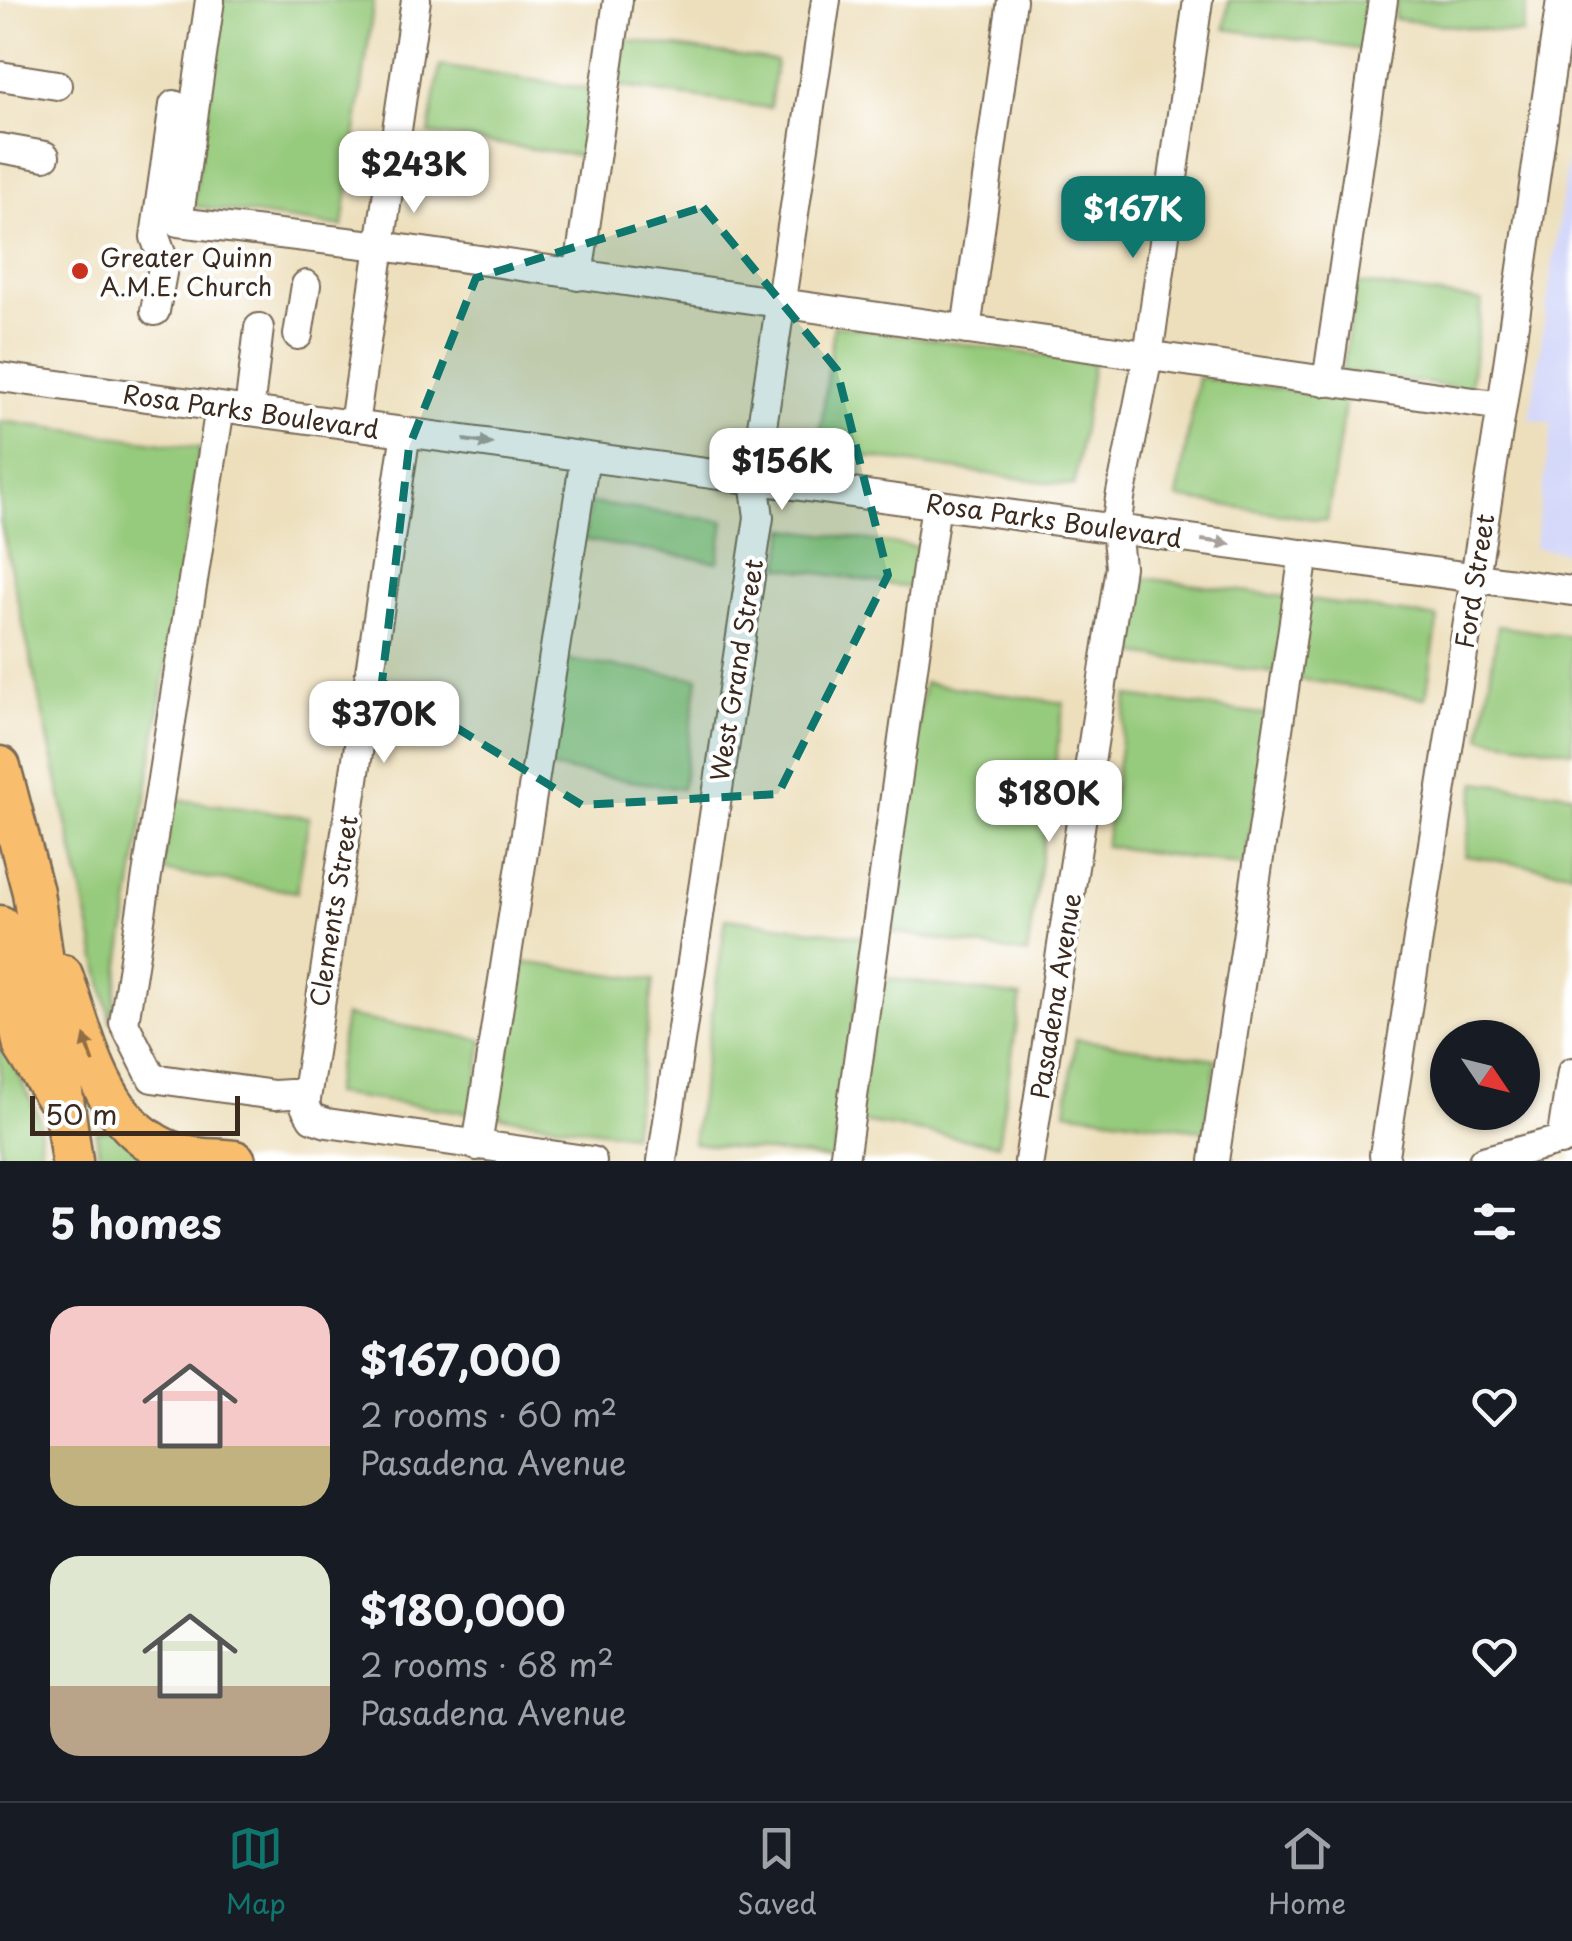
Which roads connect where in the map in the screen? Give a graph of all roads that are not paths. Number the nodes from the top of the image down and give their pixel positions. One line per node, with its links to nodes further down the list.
1 (210, 0): 14 (street)
2 (416, 0): 14 (street)
3 (618, 0): 15 (street)
4 (826, 0): 17 (street, West Grand Street)
5 (1012, 0): 20 (street)
6 (1198, 0): 22 (street, Pasadena Avenue)
7 (1383, 0): 24 (street)
8 (1561, 0): 25 (street, Ford Street)
9 (0, 76): 10 (street)
10 (56, 85)
11 (174, 105): 18 (street)
12 (0, 148): 13 (street)
13 (46, 156)
14 (381, 246): 15 (street); 28 (street)
15 (578, 276): 17 (street)
16 (306, 285): 21 (street)
17 (782, 303): 20 (street); 31 (street, West Grand Street)
18 (155, 311)
19 (259, 328): 27 (street)
20 (966, 330): 22 (street)
21 (298, 335)
22 (1148, 356): 24 (street); 33 (street, Pasadena Avenue)
23 (0, 377): 26 (street, Rosa Parks Boulevard)
24 (1327, 382): 25 (street)
25 (1502, 406): 35 (street, Ford Street)
26 (220, 407): 27 (street, Rosa Parks Boulevard); 41 (street)
27 (249, 411): 28 (street, Rosa Parks Boulevard)
28 (354, 424): 29 (street, Rosa Parks Boulevard)
29 (406, 432): 30 (street, Rosa Parks Boulevard, one-way to 30); 41 (street, Clements Street)
30 (585, 457): 31 (street, Rosa Parks Boulevard); 44 (street)
31 (754, 480): 32 (street, Rosa Parks Boulevard); 48 (street, West Grand Street)
32 (936, 504): 33 (street, Rosa Parks Boulevard); 49 (street)
33 (1116, 529): 34 (street, Rosa Parks Boulevard, one-way to 34); 50 (street, Pasadena Avenue)
34 (1304, 554): 35 (street, Rosa Parks Boulevard); 51 (street)
35 (1474, 579): 36 (street, Rosa Parks Boulevard); 52 (street, Ford Street)
36 (1572, 591)
37 (0, 767): 38 (highway)
38 (32, 892): 42 (highway); 46 (highway, one-way to 38)
39 (0, 926): 42 (highway)
40 (1572, 1072): 43 (street)
41 (306, 1092): 44 (street)
42 (66, 1112): 45 (highway)
43 (1566, 1139): 53 (street)
44 (477, 1146): 47 (street)
45 (72, 1161)
46 (235, 1161)
47 (592, 1161)
48 (662, 1161)
49 (844, 1161)
50 (1029, 1161)
51 (1214, 1161)
52 (1386, 1161)
53 (1483, 1161)

